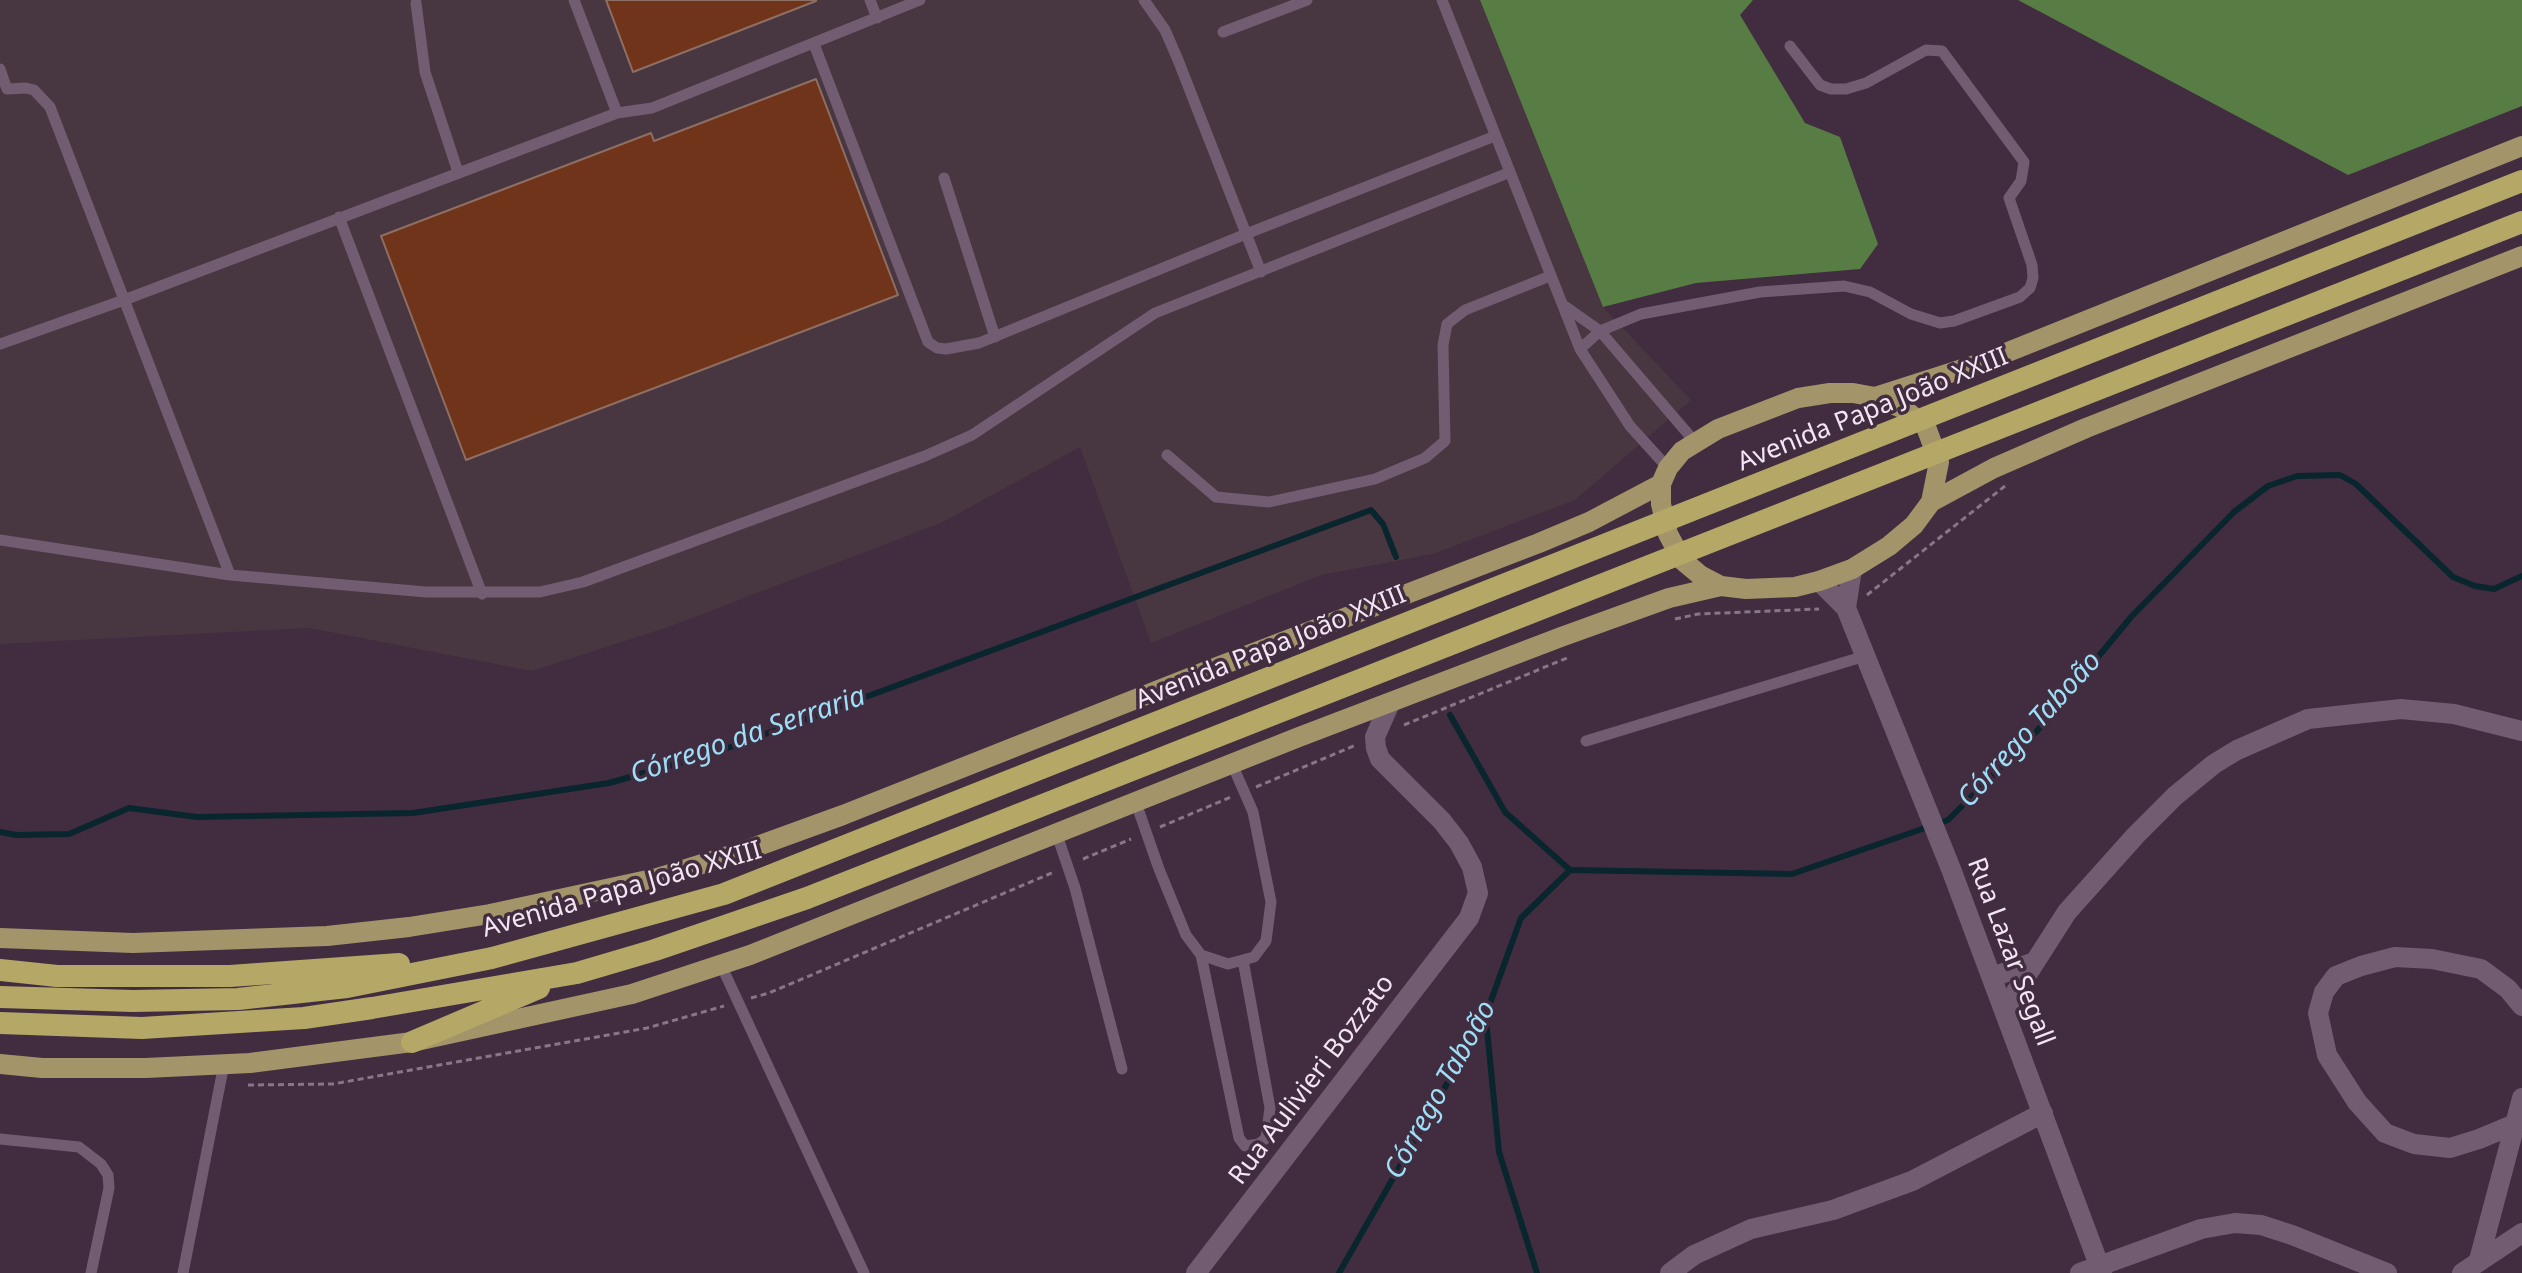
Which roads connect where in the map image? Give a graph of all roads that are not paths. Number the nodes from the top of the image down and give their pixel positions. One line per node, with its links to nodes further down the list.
1 (574, 0): 14 (lane)
2 (870, 0): 8 (lane)
3 (920, 0): 8 (lane)
4 (1144, 0): 23 (lane)
5 (1307, 0): 9 (lane)
6 (1442, 0): 15 (lane)
7 (416, 3): 17 (lane)
8 (877, 18): 10 (lane)
9 (1223, 32)
10 (814, 44): 14 (lane); 30 (lane)
11 (1790, 46): 29 (lane)
12 (0, 69): 13 (lane)
13 (4, 90): 27 (lane)
14 (617, 113): 17 (lane)
15 (1495, 136): 18 (lane); 23 (lane)
16 (2522, 146): 33 (main road, Avenida Papa João XXIII)
17 (458, 172): 21 (lane)
18 (1508, 173): 25 (lane); 26 (lane)
19 (944, 178): 30 (lane)
20 (2522, 181): 54 (highway, Avenida Papa João XXIII)
21 (339, 217): 27 (lane); 43 (lane)
22 (2522, 222): 59 (highway)
23 (1246, 234): 25 (lane); 30 (lane)
24 (2522, 256): 37 (main road)
25 (1261, 272): 43 (lane)
26 (1550, 276): 28 (lane); 35 (lane)
27 (124, 300): 31 (lane); 40 (lane)
28 (1563, 305): 29 (lane); 32 (lane)
29 (1600, 331): 32 (lane); 34 (lane)
30 (995, 337)
31 (0, 344)
32 (1580, 349): 36 (lane)
33 (1875, 397): 34 (main road); 37 (main road)
34 (1695, 442): 36 (main road)
35 (1167, 455)
36 (1664, 476): 42 (main road); 52 (main road, Avenida Papa João XXIII)
37 (1931, 502): 39 (main road)
38 (0, 540): 40 (lane)
39 (1852, 569): 41 (main road); 44 (street)
40 (230, 575): 43 (lane)
41 (1819, 581): 42 (main road); 44 (street, Rua Lazar Segall)
42 (1721, 586): 46 (main road)
43 (482, 594)
44 (1846, 608): 45 (street, Rua Lazar Segall)
45 (1865, 656): 48 (lane); 60 (street, Rua Lazar Segall)
46 (1390, 703): 49 (main road); 79 (street, Rua Aulivieri Bozzato)
47 (2522, 731): 56 (street)
48 (1586, 741)
49 (1232, 764): 50 (main road); 55 (lane)
50 (1136, 803): 51 (main road); 53 (lane)
51 (1057, 835): 57 (main road); 68 (lane)
52 (0, 938)
53 (1201, 955): 55 (lane); 55 (lane)
54 (492, 958): 58 (highway); 61 (highway, Avenida Papa João XXIII)
55 (1243, 960)
56 (2035, 962): 60 (street); 63 (street)
57 (721, 965): 65 (main road); 78 (lane)
58 (0, 970)
59 (577, 973): 64 (highway); 65 (highway)
60 (1992, 977): 63 (street, Rua Lazar Segall)
61 (0, 997)
62 (2522, 1006): 71 (street)
63 (2005, 1009): 70 (street, Rua Lazar Segall)
64 (0, 1023)
65 (412, 1042): 67 (main road)
66 (0, 1064): 67 (main road)
67 (224, 1064): 77 (lane)
68 (1122, 1069)
69 (2522, 1098): 71 (street)
70 (2043, 1113): 75 (street, Rua Lazar Segall); 80 (street)
71 (2515, 1124): 74 (street)
72 (0, 1139): 76 (lane)
73 (2522, 1233): 74 (street)
74 (2479, 1260): 82 (street)
75 (2094, 1270): 81 (street)
76 (91, 1273)
77 (183, 1273)
78 (864, 1273)
79 (1196, 1273)
80 (1670, 1273)
81 (2387, 1273)
82 (2462, 1273)

